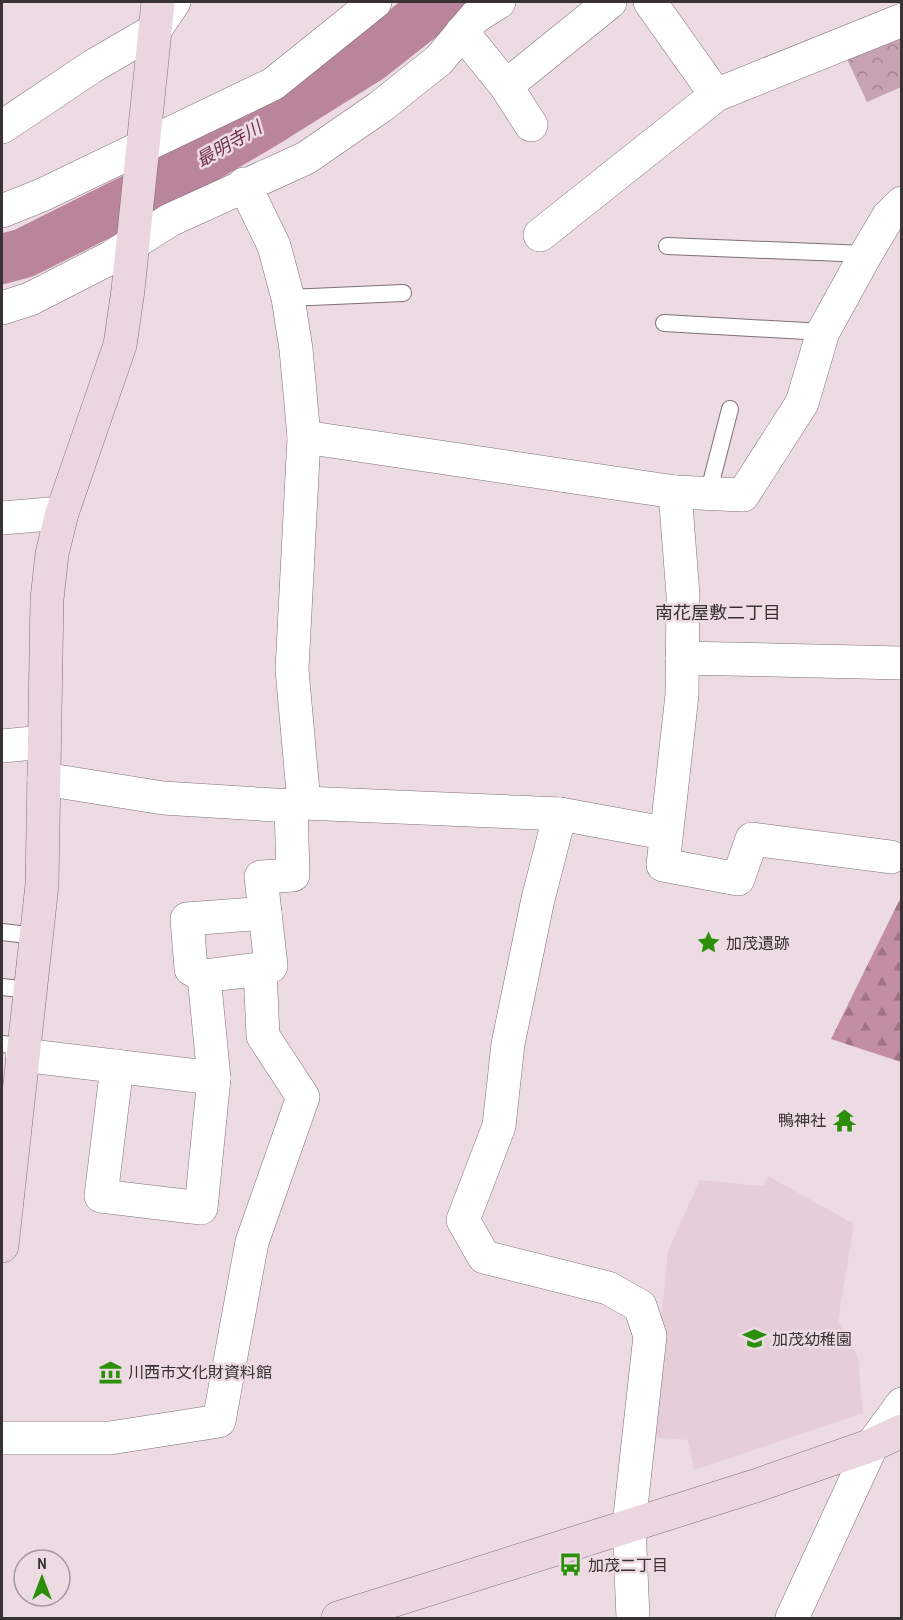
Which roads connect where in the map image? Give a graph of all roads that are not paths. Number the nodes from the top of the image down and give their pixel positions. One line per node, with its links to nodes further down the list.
1 (174, 2): 6 (street)
2 (375, 2): 13 (street)
3 (499, 2): 8 (street)
4 (610, 2): 9 (street)
5 (651, 2): 10 (street)
6 (157, 16): 12 (street); 13 (street)
7 (902, 20): 10 (street)
8 (462, 32): 9 (street); 14 (street)
9 (506, 86): 11 (street)
10 (716, 95): 17 (street)
11 (531, 125)
12 (2, 127)
13 (142, 155): 16 (street); 18 (street)
14 (244, 184): 18 (street); 22 (street)
15 (900, 207): 20 (street)
16 (2, 211)
17 (540, 235)
18 (134, 238): 23 (street); 30 (street)
19 (668, 246): 20 (lane)
20 (866, 254): 25 (street)
21 (403, 293): 22 (lane)
22 (288, 298): 27 (street)
23 (2, 308)
24 (664, 322): 25 (lane)
25 (823, 332): 29 (street)
26 (730, 408): 29 (lane)
27 (304, 437): 28 (street); 37 (street)
28 (675, 492): 29 (street); 32 (street)
29 (708, 494)
30 (62, 513): 31 (street); 34 (street)
31 (2, 518)
32 (682, 658): 33 (street); 39 (street)
33 (902, 663)
34 (45, 742): 35 (street); 36 (street)
35 (2, 746)
36 (44, 779): 37 (street); 43 (street)
37 (297, 805): 38 (street); 41 (street)
38 (560, 814): 39 (street); 55 (street)
39 (664, 833): 40 (street)
40 (891, 856)
41 (265, 913): 44 (street); 45 (street)
42 (2, 932): 43 (lane)
43 (36, 936): 46 (street)
44 (261, 969): 45 (street); 53 (street)
45 (204, 976): 49 (street)
46 (15, 988): 47 (street)
47 (15, 1048): 48 (street); 50 (street)
48 (117, 1066): 49 (street); 49 (street)
49 (213, 1078)
50 (2, 1245)
51 (902, 1404): 54 (street)
52 (902, 1431): 54 (street)
53 (2, 1438)
54 (872, 1445): 55 (street); 58 (street)
55 (629, 1525): 56 (street); 57 (street)
56 (338, 1618)
57 (633, 1618)
58 (792, 1618)

